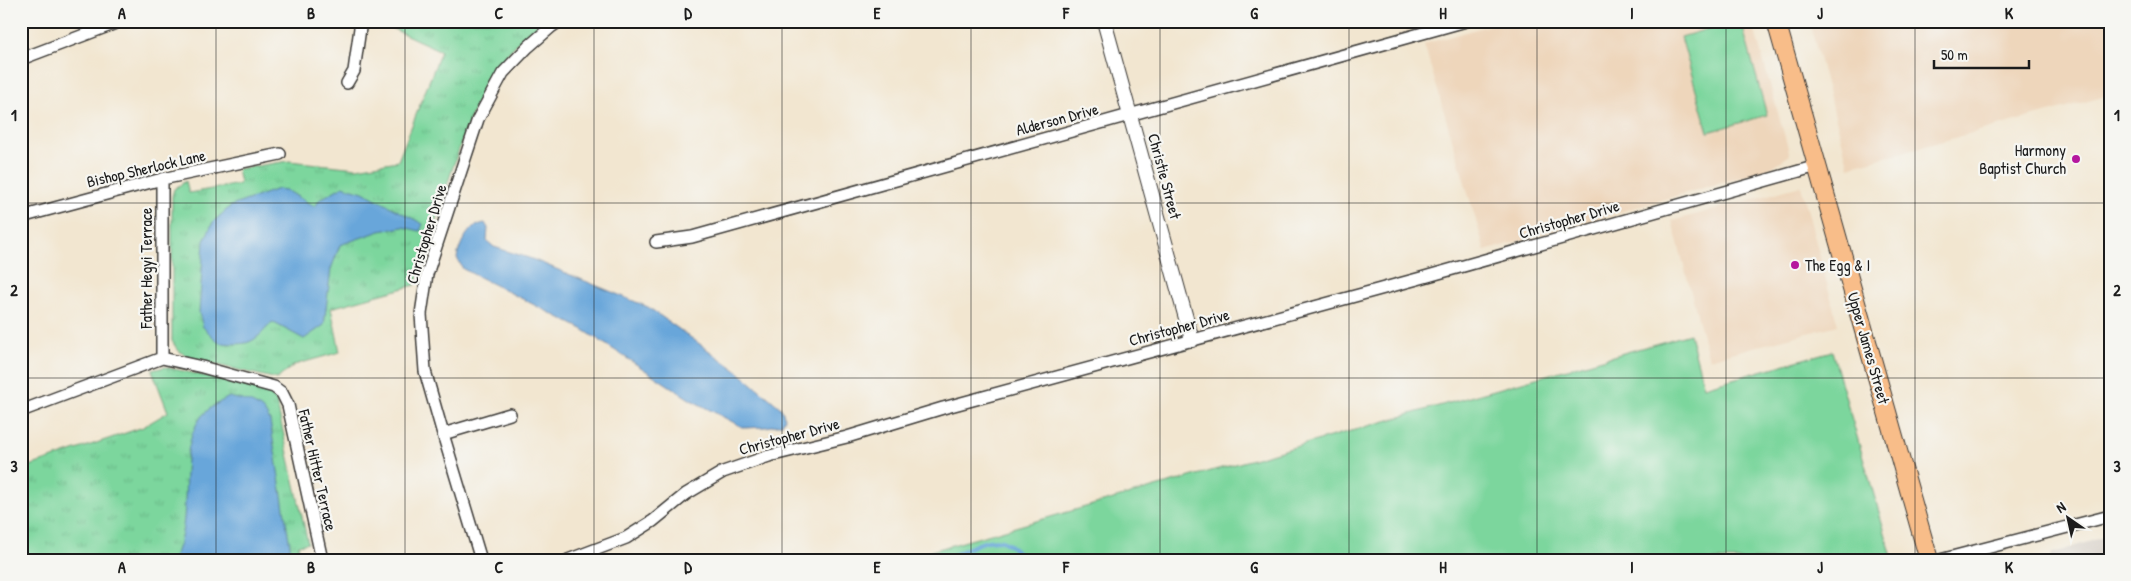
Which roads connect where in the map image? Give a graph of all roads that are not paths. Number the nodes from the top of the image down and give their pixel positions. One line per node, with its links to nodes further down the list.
1 (121, 21): 7 (street)
2 (361, 21): 8 (street)
3 (560, 21): 19 (street, Christopher Drive)
4 (1104, 21): 9 (street, Christie Street)
5 (1466, 21): 9 (street, Alderson Drive)
6 (1776, 21): 11 (main road, Upper James Street)
7 (21, 59)
8 (347, 83)
9 (1130, 116): 14 (street, Alderson Drive); 15 (street, Christie Street)
10 (280, 154): 12 (street, Bishop Sherlock Lane)
11 (1817, 166): 15 (street, Christopher Drive); 24 (main road, Upper James Street)
12 (162, 179): 13 (street, Bishop Sherlock Lane); 16 (street, Father Hegyi Terrace)
13 (21, 217)
14 (656, 242)
15 (1192, 340): 23 (street, Christopher Drive)
16 (162, 358): 17 (street); 21 (street, Father Hitter Terrace)
17 (21, 410)
18 (510, 414): 19 (street)
19 (442, 434): 22 (street, Christopher Drive)
20 (2110, 516): 25 (street)
21 (322, 560)
22 (481, 560)
23 (568, 560)
24 (1929, 560)
25 (1940, 560)

